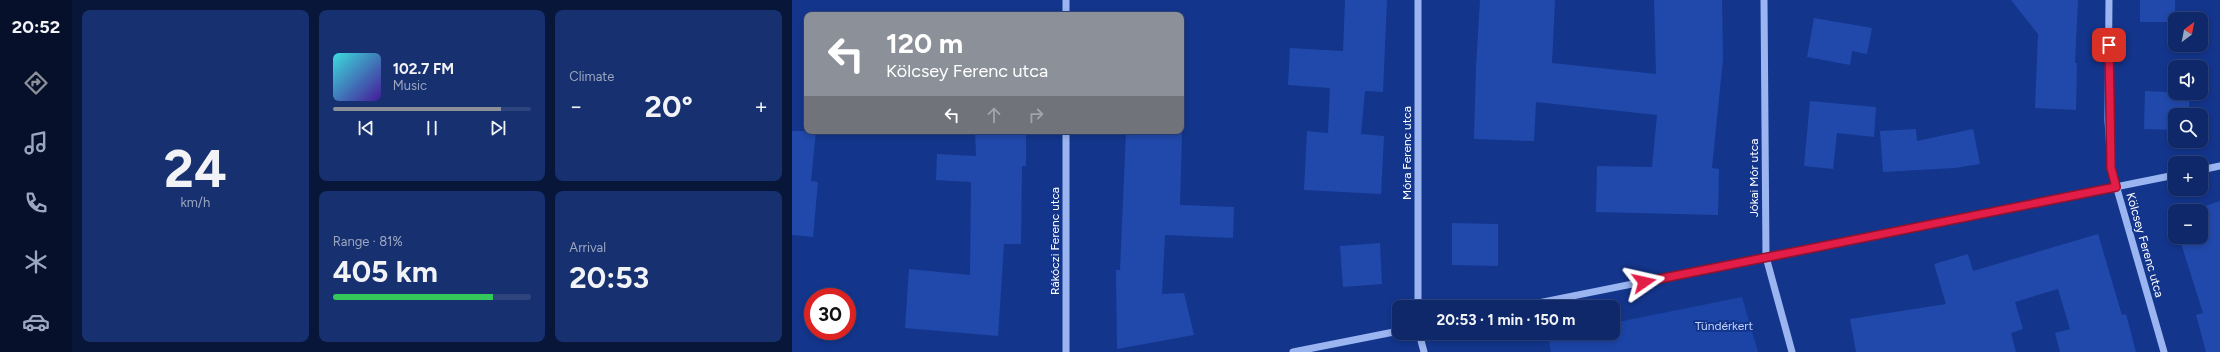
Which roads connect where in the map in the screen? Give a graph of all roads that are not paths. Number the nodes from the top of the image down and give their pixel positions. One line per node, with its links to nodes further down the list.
1 (1066, 0): 5 (street)
2 (1418, 0): 12 (street, Móra Ferenc utca)
3 (1764, 0): 11 (street, Jókai Mór utca)
4 (2109, 0): 10 (street, Kölcsey Ferenc utca)
5 (1066, 12)
6 (1066, 134): 16 (street, Rákóczi Ferenc utca)
7 (2220, 166): 8 (street)
8 (2208, 169)
9 (2168, 176): 10 (street)
10 (2116, 187): 11 (street); 20 (street, Kölcsey Ferenc utca)
11 (1766, 257): 13 (street); 19 (street, Jókai Mór utca)
12 (1418, 300)
13 (1553, 300)
14 (1392, 332): 17 (street)
15 (1421, 340): 18 (street)
16 (1066, 352)
17 (1293, 352)
18 (1424, 352)
19 (1792, 352)
20 (2164, 352)

